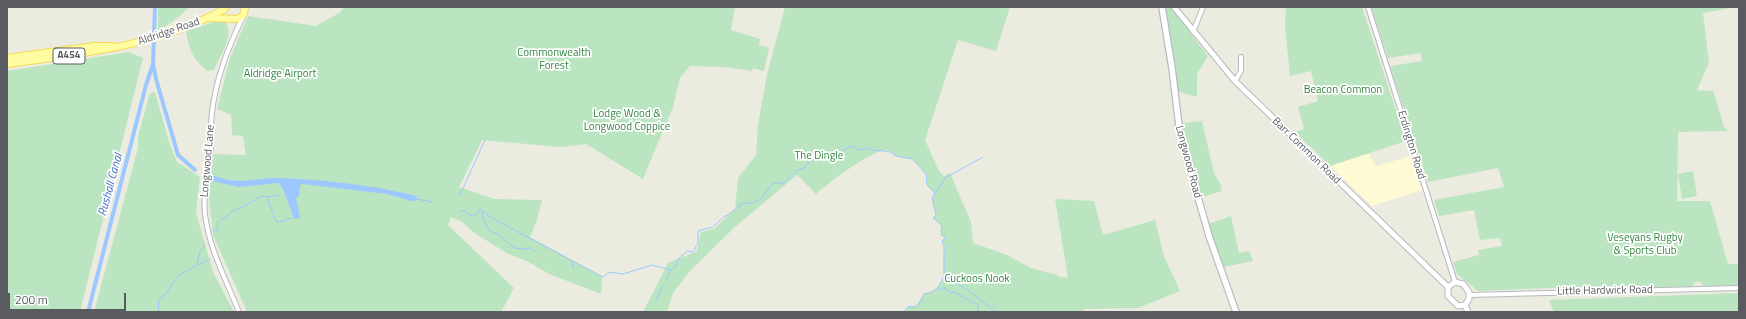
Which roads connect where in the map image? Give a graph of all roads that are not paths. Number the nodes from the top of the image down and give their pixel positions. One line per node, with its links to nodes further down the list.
1 (245, 7): 7 (main road)
2 (1162, 7): 23 (main road, Longwood Road)
3 (1174, 7): 11 (street, Barr Common Road)
4 (1203, 7): 11 (street)
5 (1368, 7): 17 (street, Erdington Road)
6 (225, 8): 8 (main road, Aldridge Road / A454); 9 (main road)
7 (243, 16): 9 (main road); 10 (street, Longwood Lane)
8 (207, 18): 9 (main road, Aldridge Road / A454); 12 (main road, Aldridge Road / A454)
9 (231, 19): 10 (street)
10 (236, 31): 22 (street, Longwood Lane)
11 (1193, 32): 16 (street, Barr Common Road)
12 (130, 45): 13 (main road, Aldridge Road / A454); 15 (main road, Aldridge Road / A454)
13 (7, 58)
14 (1241, 58): 16 (street)
15 (7, 64)
16 (1235, 81): 18 (street, Barr Common Road)
17 (1456, 282): 18 (street); 20 (street)
18 (1448, 287): 21 (street)
19 (1739, 288): 20 (street, Little Hardwick Road)
20 (1470, 295): 21 (street)
21 (1465, 305): 24 (street)
22 (239, 312)
23 (1236, 312)
24 (1468, 312)

